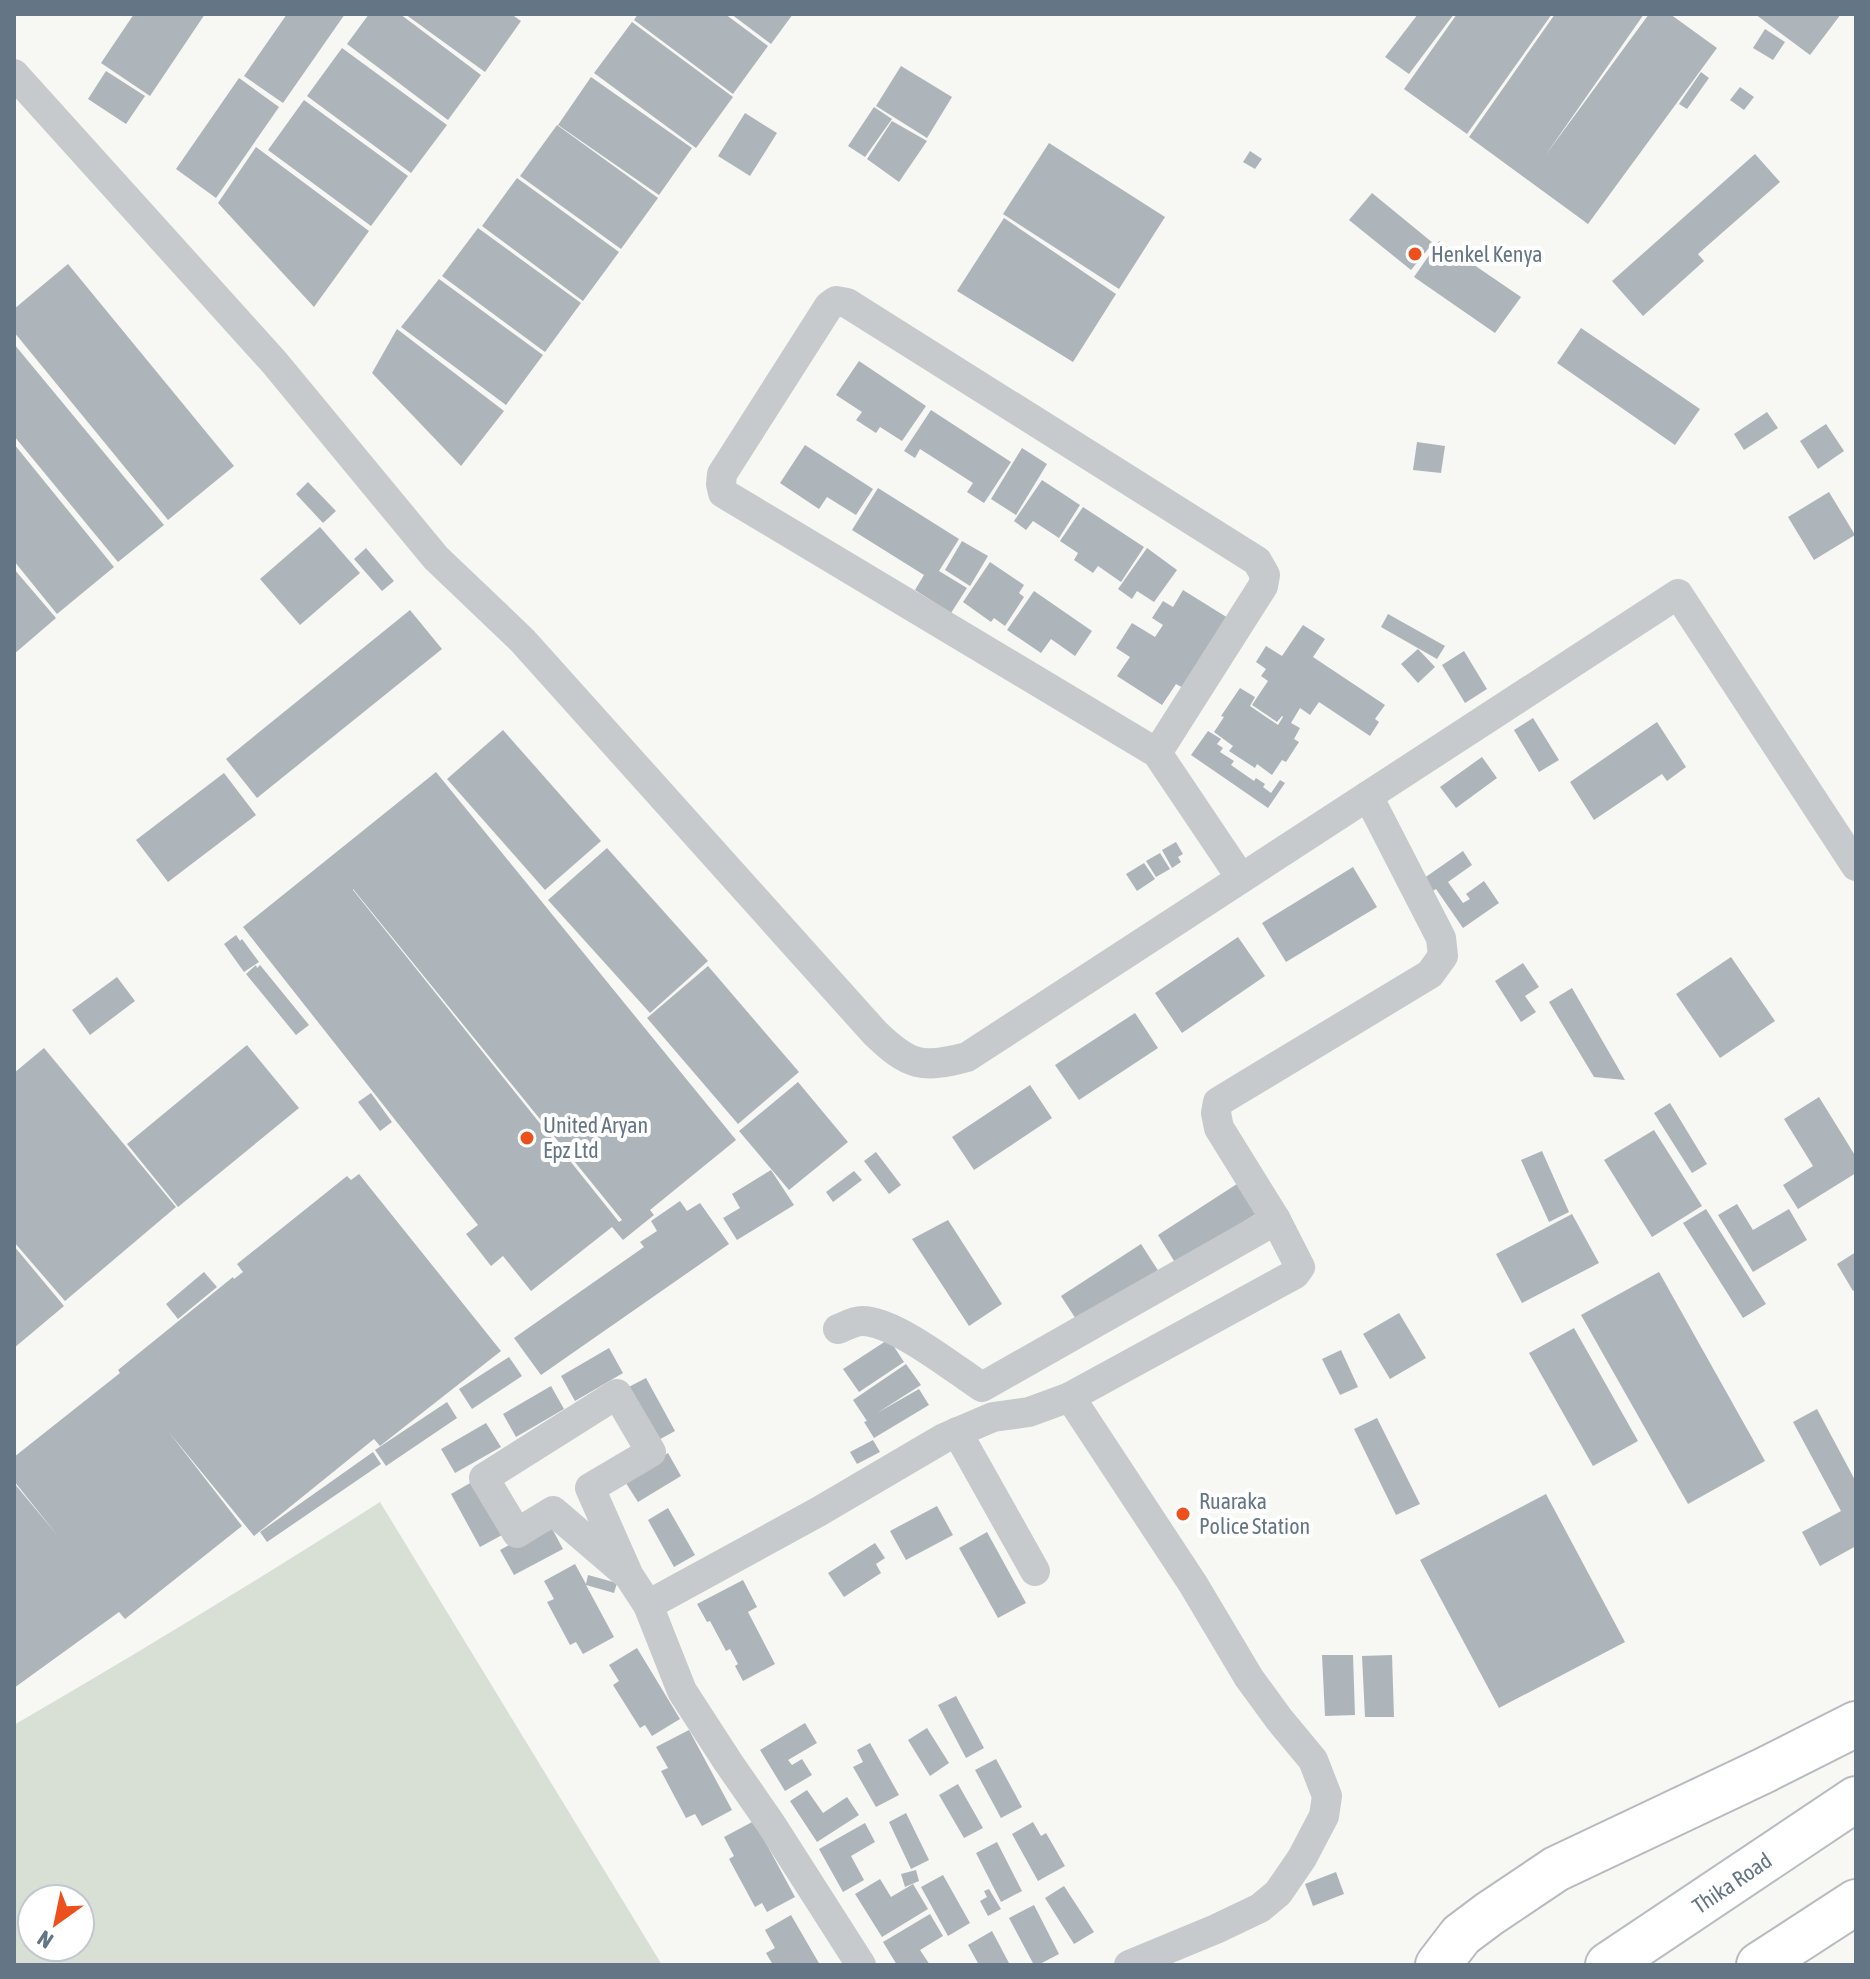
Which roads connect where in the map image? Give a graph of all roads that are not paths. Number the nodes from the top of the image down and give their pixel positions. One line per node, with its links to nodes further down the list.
1 (14, 74): 5 (street)
2 (1157, 753): 2 (street); 5 (street)
3 (1368, 796): 4 (street); 5 (street); 6 (street)
4 (1856, 866)
5 (1241, 878)
6 (1276, 1220): 8 (street); 9 (street)
7 (838, 1329): 8 (street)
8 (982, 1387): 10 (street)
9 (1070, 1397): 10 (street); 22 (street)
10 (993, 1417): 11 (street)
11 (957, 1432): 14 (street); 16 (street)
12 (590, 1488): 13 (street); 13 (street); 15 (street)
13 (553, 1511): 15 (street)
14 (1035, 1571)
15 (629, 1576): 16 (street)
16 (648, 1605): 21 (street)
17 (1856, 1724): 20 (main road)
18 (1856, 1799): 23 (main road, Thika Road)
19 (1856, 1902): 24 (main road)
20 (1450, 1950)
21 (861, 1965)
22 (1129, 1965)
23 (1608, 1965)
24 (1759, 1965)

